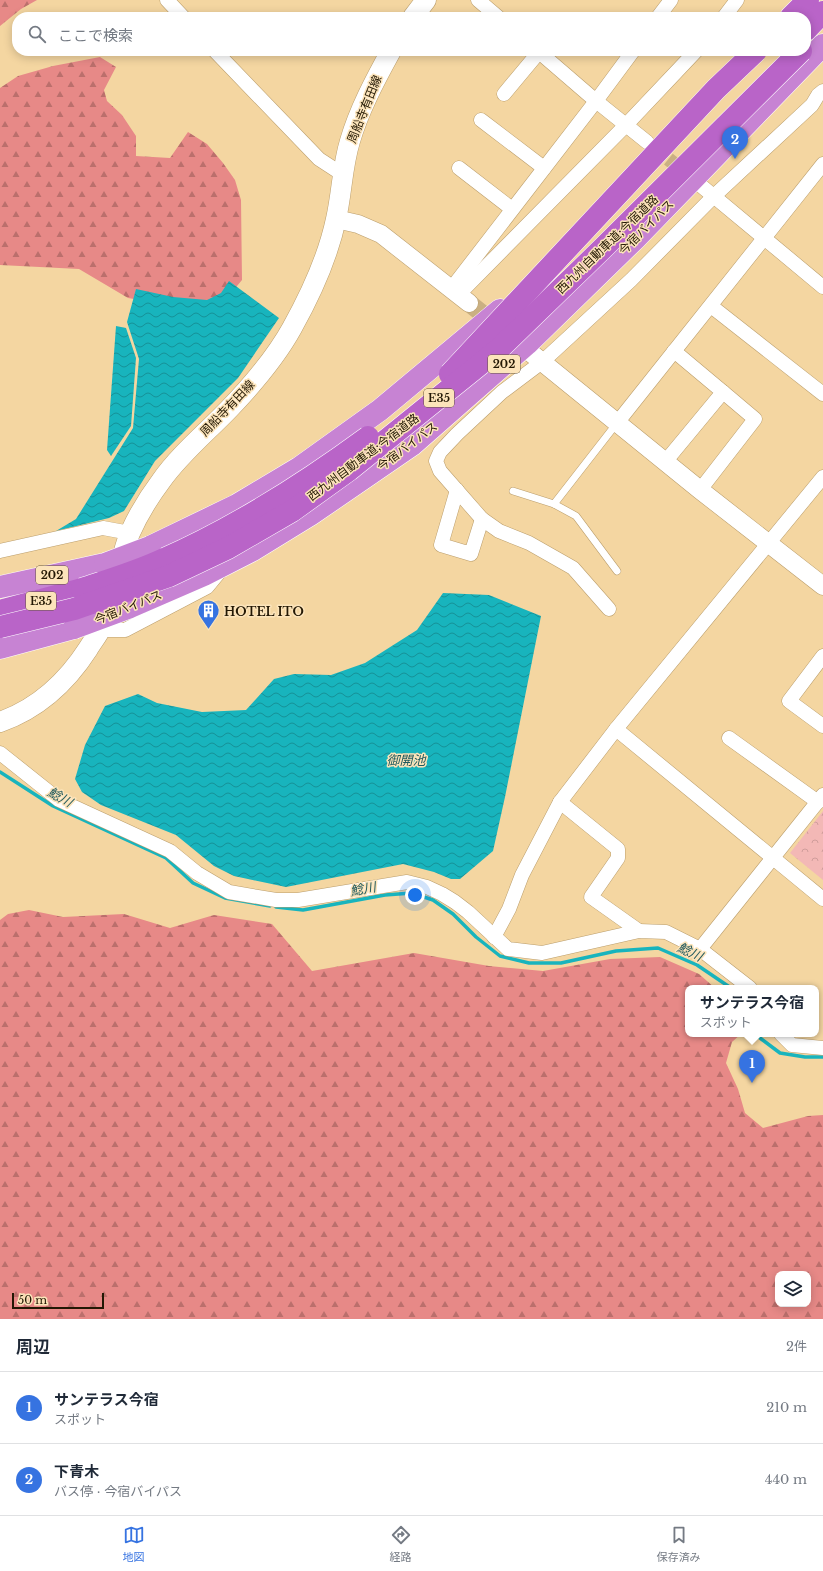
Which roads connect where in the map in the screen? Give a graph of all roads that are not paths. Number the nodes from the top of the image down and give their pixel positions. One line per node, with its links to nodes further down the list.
1 (167, 0): 8 (street)
2 (426, 0): 9 (main road)
3 (478, 0): 10 (street)
4 (671, 0): 11 (street)
5 (737, 0): 12 (street)
6 (808, 0): 13 (highway)
7 (814, 0): 14 (highway)
8 (178, 12)
9 (417, 12)
10 (492, 12)
11 (662, 12)
12 (728, 12)
13 (796, 12)
14 (802, 12)
15 (823, 12): 16 (highway)
16 (811, 25)
17 (823, 29): 18 (highway)
18 (811, 41)
19 (823, 45): 64 (highway, 今宿バイパス / 202)
20 (221, 56): 39 (street)
21 (388, 56): 39 (main road, 周船寺有田線)
22 (534, 56): 31 (street)
23 (544, 56): 32 (street)
24 (629, 56): 32 (street)
25 (691, 56): 34 (street)
26 (751, 56): 50 (highway, bridge)
27 (759, 56): 67 (highway, 202, bridge)
28 (780, 56): 50 (highway, 西九州自動車道;今宿道路 / E35, bridge)
29 (796, 56): 70 (highway, 西九州自動車道;今宿道路 / E35, bridge)
30 (823, 92): 41 (street)
31 (504, 94)
32 (596, 101): 34 (street); 38 (street)
33 (481, 120): 38 (street)
34 (626, 125): 35 (street); 46 (street)
35 (647, 142)
36 (823, 164): 44 (street)
37 (459, 168): 42 (street)
38 (544, 168): 42 (street)
39 (342, 174): 43 (main road, 周船寺有田線)
40 (699, 184): 41 (street)
41 (714, 196): 44 (street); 49 (street)
42 (512, 209): 46 (street)
43 (336, 219): 46 (street); 61 (main road, 周船寺有田線)
44 (764, 238): 45 (street); 47 (street)
45 (823, 287)
46 (459, 296)
47 (711, 306): 48 (street); 52 (street)
48 (674, 351): 51 (street); 53 (street)
49 (536, 357): 53 (street); 56 (street)
50 (450, 374): 69 (highway, 西九州自動車道;今宿道路 / E35, bridge)
51 (723, 392): 54 (street); 57 (street)
52 (823, 394)
53 (617, 423): 54 (street); 59 (lane)
54 (665, 462): 57 (street)
55 (823, 476): 62 (street)
56 (457, 490): 60 (street); 60 (street)
57 (700, 490): 62 (street)
58 (513, 491): 59 (lane)
59 (554, 504): 65 (lane)
60 (482, 519): 68 (street)
61 (130, 533): 63 (street); 71 (main road, 周船寺有田線)
62 (768, 544): 66 (street); 76 (street)
63 (0, 551)
64 (226, 564): 71 (street); 72 (highway, 今宿バイパス / 202, bridge)
65 (617, 572)
66 (821, 581)
67 (0, 586)
68 (609, 609)
69 (0, 611)
70 (0, 627)
71 (100, 630): 74 (main road, 周船寺有田線)
72 (0, 648)
73 (823, 656): 75 (street)
74 (0, 722)
75 (823, 726)
76 (616, 729): 80 (street); 81 (street)
77 (729, 738): 79 (street)
78 (0, 753): 84 (street)
79 (820, 798): 81 (street)
80 (560, 802): 83 (street); 84 (street)
81 (772, 858): 82 (street); 85 (street)
82 (823, 899)
83 (639, 931): 84 (street); 85 (street)
84 (494, 937)
85 (700, 949): 86 (street)
86 (746, 985)
87 (784, 1037): 88 (street)
88 (823, 1048)

